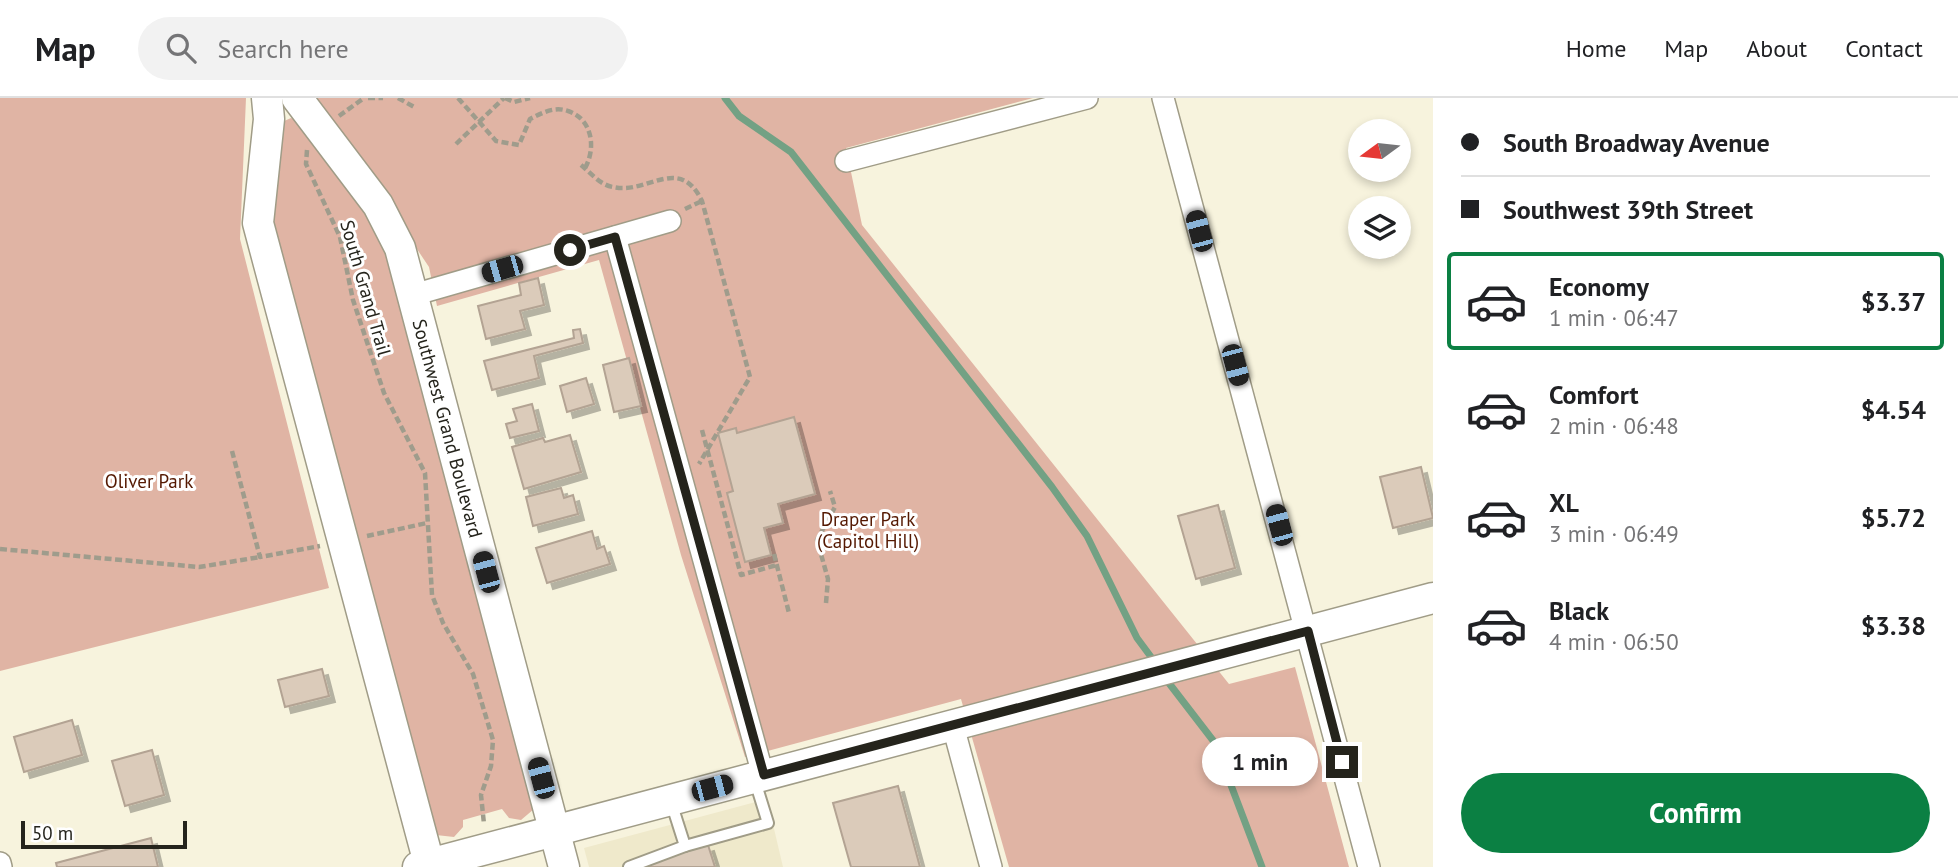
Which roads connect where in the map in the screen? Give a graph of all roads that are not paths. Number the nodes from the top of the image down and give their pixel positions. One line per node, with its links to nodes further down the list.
1 (267, 98): 16 (street)
2 (297, 98): 8 (street, Southwest Grand Boulevard)
3 (1087, 98): 5 (street)
4 (1163, 98): 10 (street)
5 (846, 161)
6 (670, 221): 7 (street)
7 (615, 237): 8 (street); 12 (street)
8 (413, 295): 14 (street, Southwest Grand Boulevard)
9 (1433, 598): 10 (street)
10 (1308, 631): 11 (street); 20 (street)
11 (953, 726): 12 (street); 19 (street)
12 (759, 776): 13 (street); 15 (lane)
13 (670, 800): 14 (street); 15 (lane)
14 (555, 830): 16 (street); 17 (street, Southwest Grand Boulevard)
15 (685, 846): 18 (lane)
16 (426, 866)
17 (565, 867)
18 (629, 867)
19 (991, 867)
20 (1369, 867)

